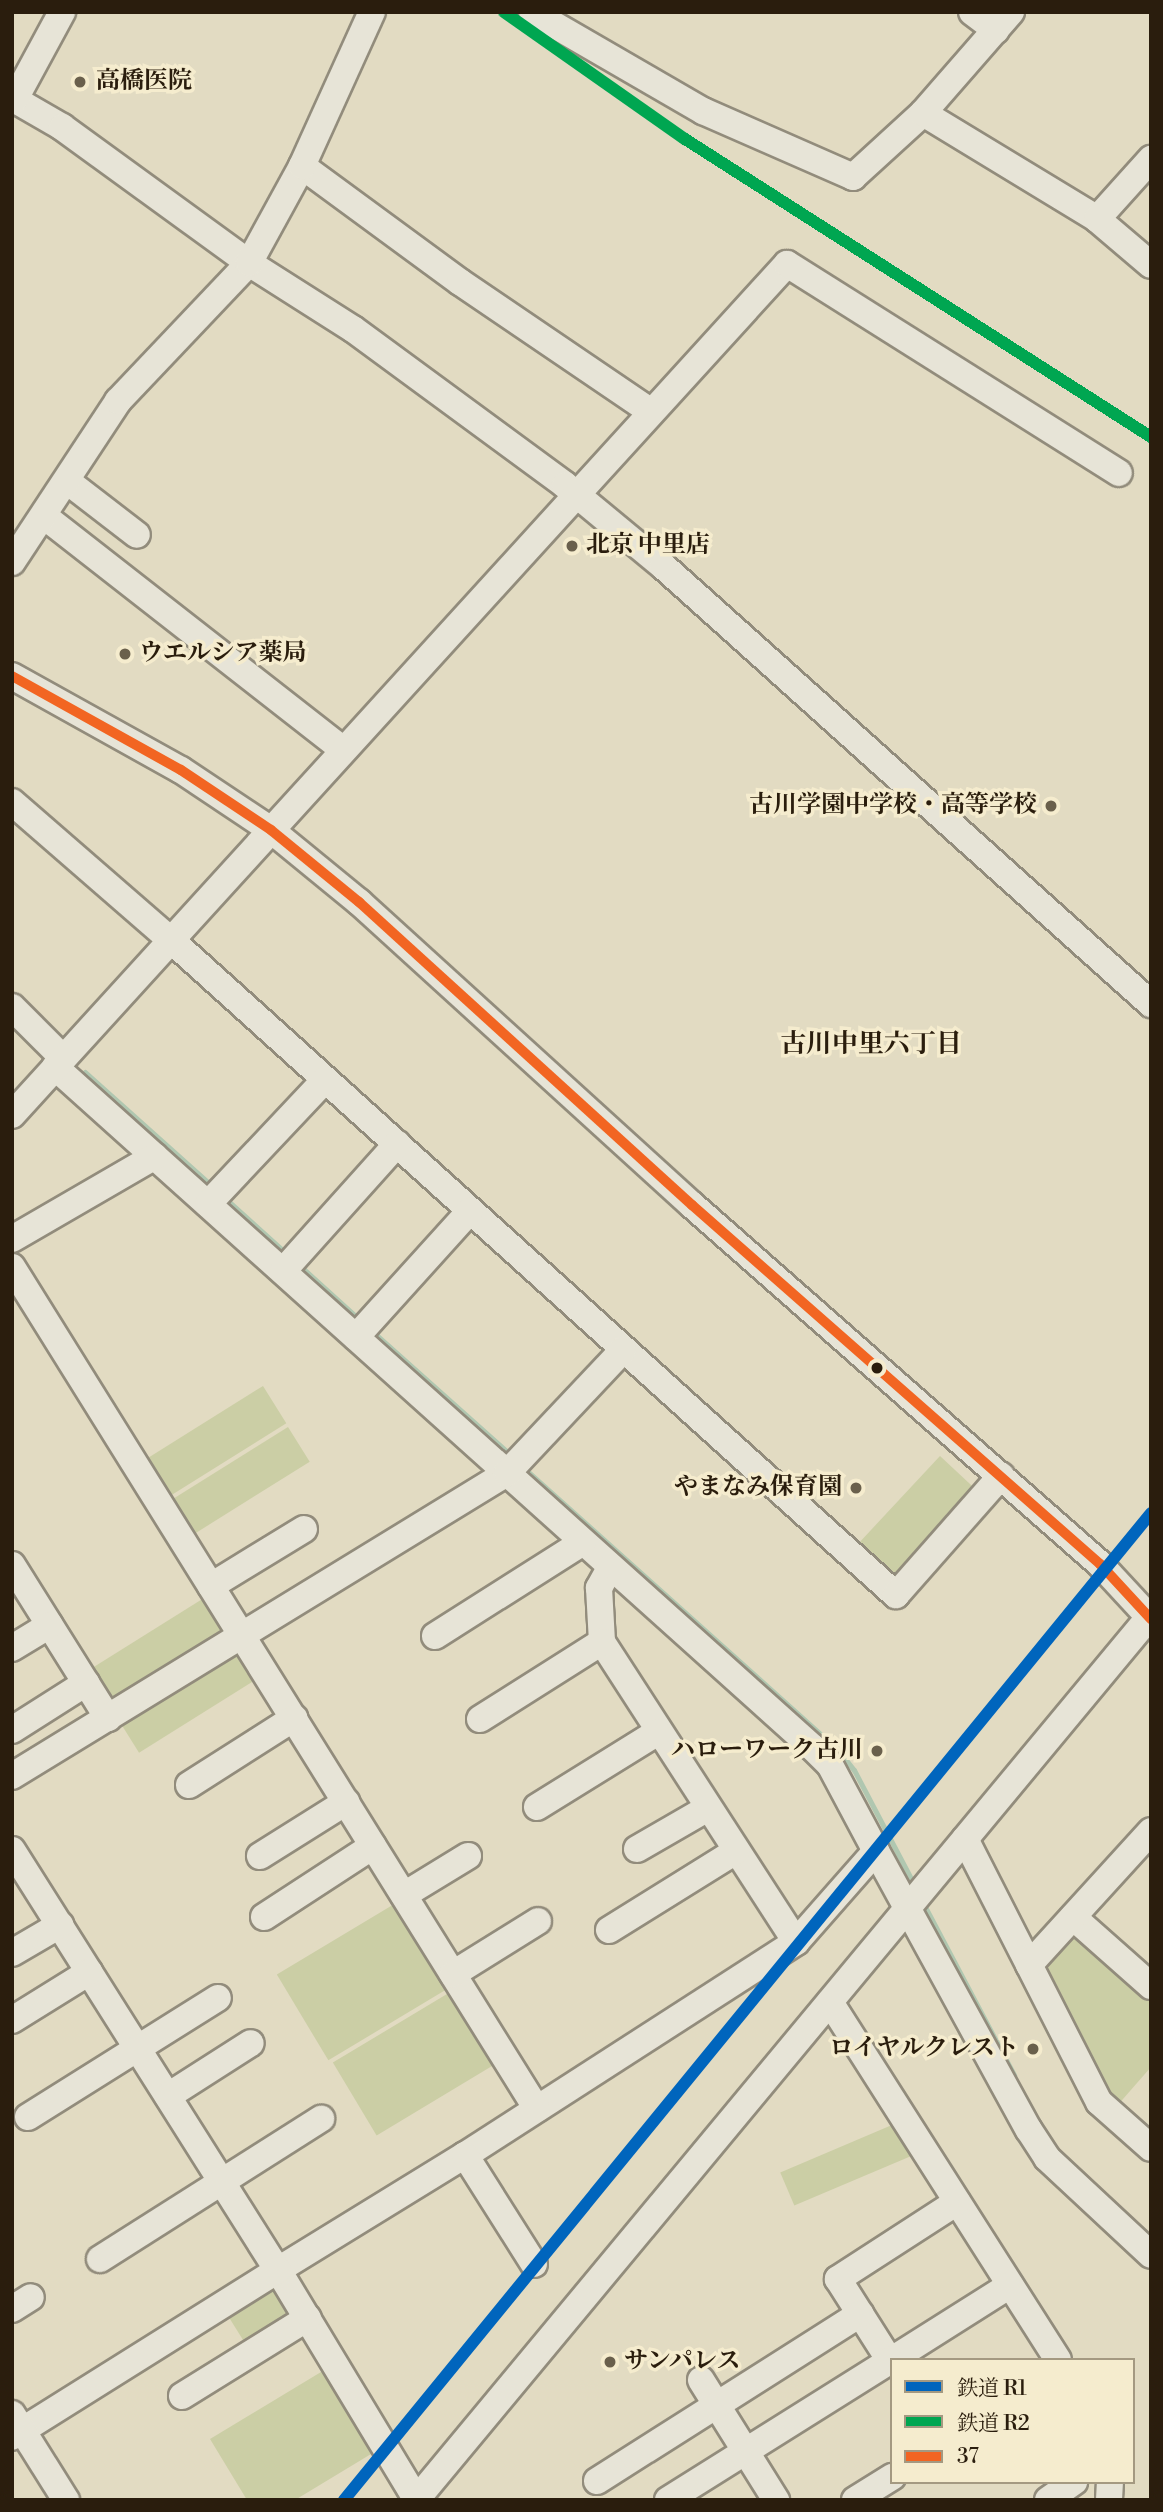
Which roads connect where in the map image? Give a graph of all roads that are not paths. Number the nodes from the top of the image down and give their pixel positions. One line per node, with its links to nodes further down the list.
1 (62, 12): 6 (street)
2 (372, 12): 9 (street)
3 (533, 12): 7 (street)
4 (972, 12): 5 (street)
5 (1004, 21): 7 (street)
6 (14, 98): 11 (street)
7 (923, 113): 10 (street)
8 (1151, 159): 10 (street)
9 (302, 166): 11 (street); 13 (street)
10 (1097, 219): 12 (street)
11 (249, 263): 15 (street); 16 (street)
12 (1151, 265)
13 (651, 412): 14 (street); 16 (street)
14 (1119, 473)
15 (66, 481): 17 (street); 18 (street)
16 (577, 494): 21 (street); 25 (street)
17 (44, 516): 19 (street); 21 (street)
18 (136, 534)
19 (12, 562)
20 (12, 676): 23 (street)
21 (344, 750): 23 (street)
22 (12, 802): 24 (street)
23 (271, 830): 24 (street); 40 (street)
24 (171, 940): 27 (street); 28 (street)
25 (1151, 1004)
26 (12, 1007): 27 (street)
27 (59, 1063): 29 (street); 31 (street)
28 (325, 1080): 30 (street); 32 (street)
29 (12, 1115)
30 (397, 1144): 33 (street); 35 (street)
31 (155, 1156): 32 (street); 34 (street)
32 (216, 1196): 35 (street)
33 (470, 1211): 37 (street); 38 (street)
34 (12, 1240)
35 (291, 1263): 37 (street)
36 (12, 1267): 45 (street)
37 (363, 1329): 39 (street)
38 (623, 1350): 39 (street); 40 (street)
39 (514, 1466): 42 (street); 48 (street)
40 (1001, 1476): 46 (street)
41 (304, 1529): 45 (street)
42 (583, 1542): 44 (street); 49 (street)
43 (13, 1567): 47 (street)
44 (610, 1568): 50 (street); 68 (street)
45 (211, 1586): 48 (street)
46 (1150, 1617): 64 (street)
47 (50, 1625): 51 (street); 52 (street)
48 (242, 1635): 53 (street); 54 (street)
49 (435, 1636)
50 (602, 1642): 55 (street); 57 (street)
51 (12, 1647)
52 (86, 1683): 53 (street); 56 (street)
53 (108, 1718): 58 (street)
54 (294, 1718): 59 (street); 60 (street)
55 (480, 1719)
56 (12, 1730)
57 (658, 1732): 61 (street); 62 (street)
58 (12, 1776)
59 (189, 1785)
60 (346, 1802): 65 (street); 70 (street)
61 (537, 1807)
62 (708, 1808): 66 (street); 69 (street)
63 (1151, 1831): 75 (street)
64 (965, 1839): 73 (street); 81 (street)
65 (373, 1846): 72 (street); 74 (street)
66 (637, 1849)
67 (12, 1850): 77 (street)
68 (876, 1851): 73 (street); 79 (street)
69 (736, 1852): 78 (street); 79 (street)
70 (260, 1856)
71 (468, 1856): 72 (street)
72 (404, 1895): 83 (street)
73 (915, 1898): 86 (street); 98 (street)
74 (264, 1917)
75 (1073, 1917): 81 (street); 84 (street)
76 (537, 1922): 83 (street)
77 (60, 1925): 80 (street); 82 (street)
78 (609, 1930)
79 (796, 1942): 91 (street)
80 (12, 1953)
81 (1029, 1965): 94 (street)
82 (89, 1972): 87 (street); 89 (street)
83 (453, 1973): 91 (street)
84 (1151, 1986)
85 (218, 1998): 89 (street)
86 (830, 2002): 97 (street); 116 (street)
87 (12, 2020)
88 (251, 2042): 90 (street)
89 (138, 2048): 90 (street); 92 (street)
90 (168, 2096): 96 (street)
91 (537, 2109): 95 (street)
92 (28, 2117)
93 (321, 2119): 96 (street)
94 (1151, 2148)
95 (465, 2155): 100 (street); 101 (street)
96 (222, 2181): 99 (street); 101 (street)
97 (957, 2202): 102 (street); 103 (street)
98 (1151, 2255)
99 (100, 2259)
100 (534, 2264)
101 (278, 2270): 104 (street); 111 (street)
102 (1010, 2285): 105 (street); 106 (street)
103 (860, 2314): 107 (street); 110 (street)
104 (308, 2318): 109 (street); 116 (street)
105 (895, 2358)
106 (1057, 2358)
107 (890, 2361): 112 (street)
108 (701, 2380): 110 (street)
109 (182, 2396)
110 (716, 2405): 112 (street); 114 (street)
111 (16, 2427): 117 (street)
112 (746, 2451): 118 (street); 119 (street)
113 (890, 2478): 120 (street)
114 (597, 2481)
115 (1071, 2484): 121 (street)
116 (416, 2499)
117 (66, 2500)
118 (668, 2500)
119 (776, 2500)
120 (855, 2500)
121 (1048, 2500)

